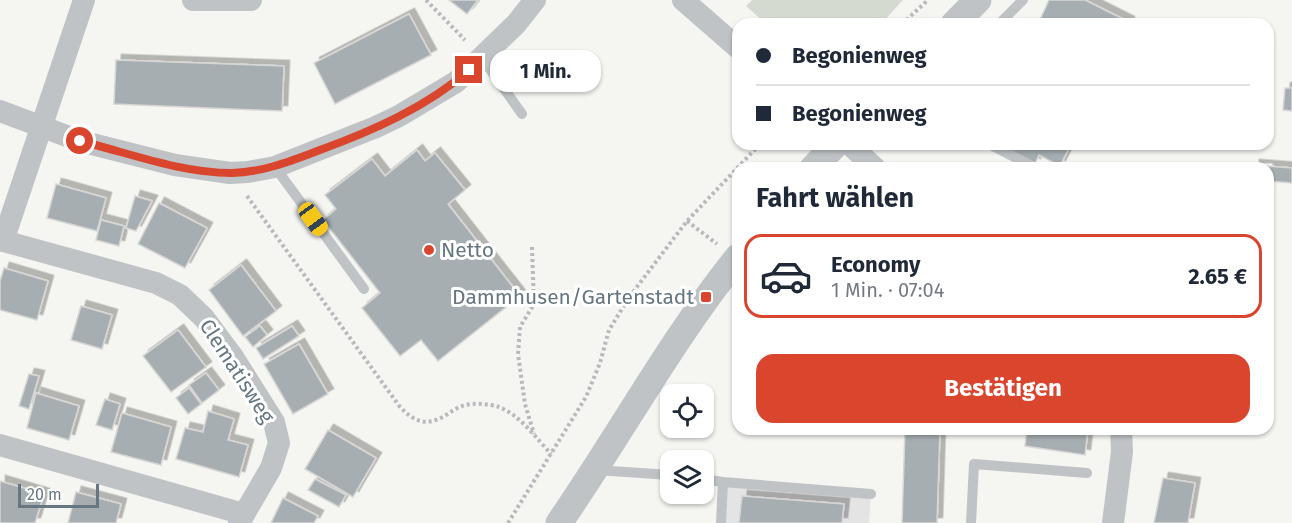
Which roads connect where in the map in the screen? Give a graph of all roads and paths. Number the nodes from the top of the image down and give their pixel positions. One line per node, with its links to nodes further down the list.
1 (84, 0): 17 (street, Clematisweg)
2 (193, 0): 3 (street)
3 (251, 0)
4 (426, 0): 14 (path)
5 (535, 0): 14 (street)
6 (683, 0): 13 (street)
7 (928, 0): 10 (path)
8 (978, 0): 11 (street)
9 (1023, 0): 12 (lane)
10 (908, 18)
11 (960, 18)
12 (1005, 18)
13 (732, 43)
14 (482, 58): 16 (lane); 26 (street)
15 (0, 111): 17 (street)
16 (522, 114)
17 (42, 127): 28 (street); 30 (street, Clematisweg)
18 (754, 150): 22 (path)
19 (830, 150): 23 (street)
20 (856, 150): 24 (street)
21 (1001, 150): 25 (lane)
22 (742, 162)
23 (819, 162)
24 (868, 162)
25 (1024, 162)
26 (275, 167): 28 (street); 34 (lane)
27 (732, 171): 29 (path)
28 (230, 173): 36 (path)
29 (687, 221): 32 (path); 38 (path)
30 (1, 241): 45 (street, Clematisweg)
31 (532, 247): 36 (path)
32 (732, 253)
33 (732, 263): 39 (street)
34 (364, 289)
35 (1121, 435): 50 (street)
36 (535, 437): 38 (path)
37 (0, 445): 45 (street)
38 (552, 454): 46 (path)
39 (595, 470): 41 (lane); 47 (street)
40 (1087, 473): 49 (lane)
41 (660, 474)
42 (714, 480): 43 (lane)
43 (723, 482): 44 (lane); 48 (lane)
44 (871, 494)
45 (242, 518)
46 (508, 523)
47 (559, 523)
48 (721, 523)
49 (971, 523)
50 (1113, 523)

